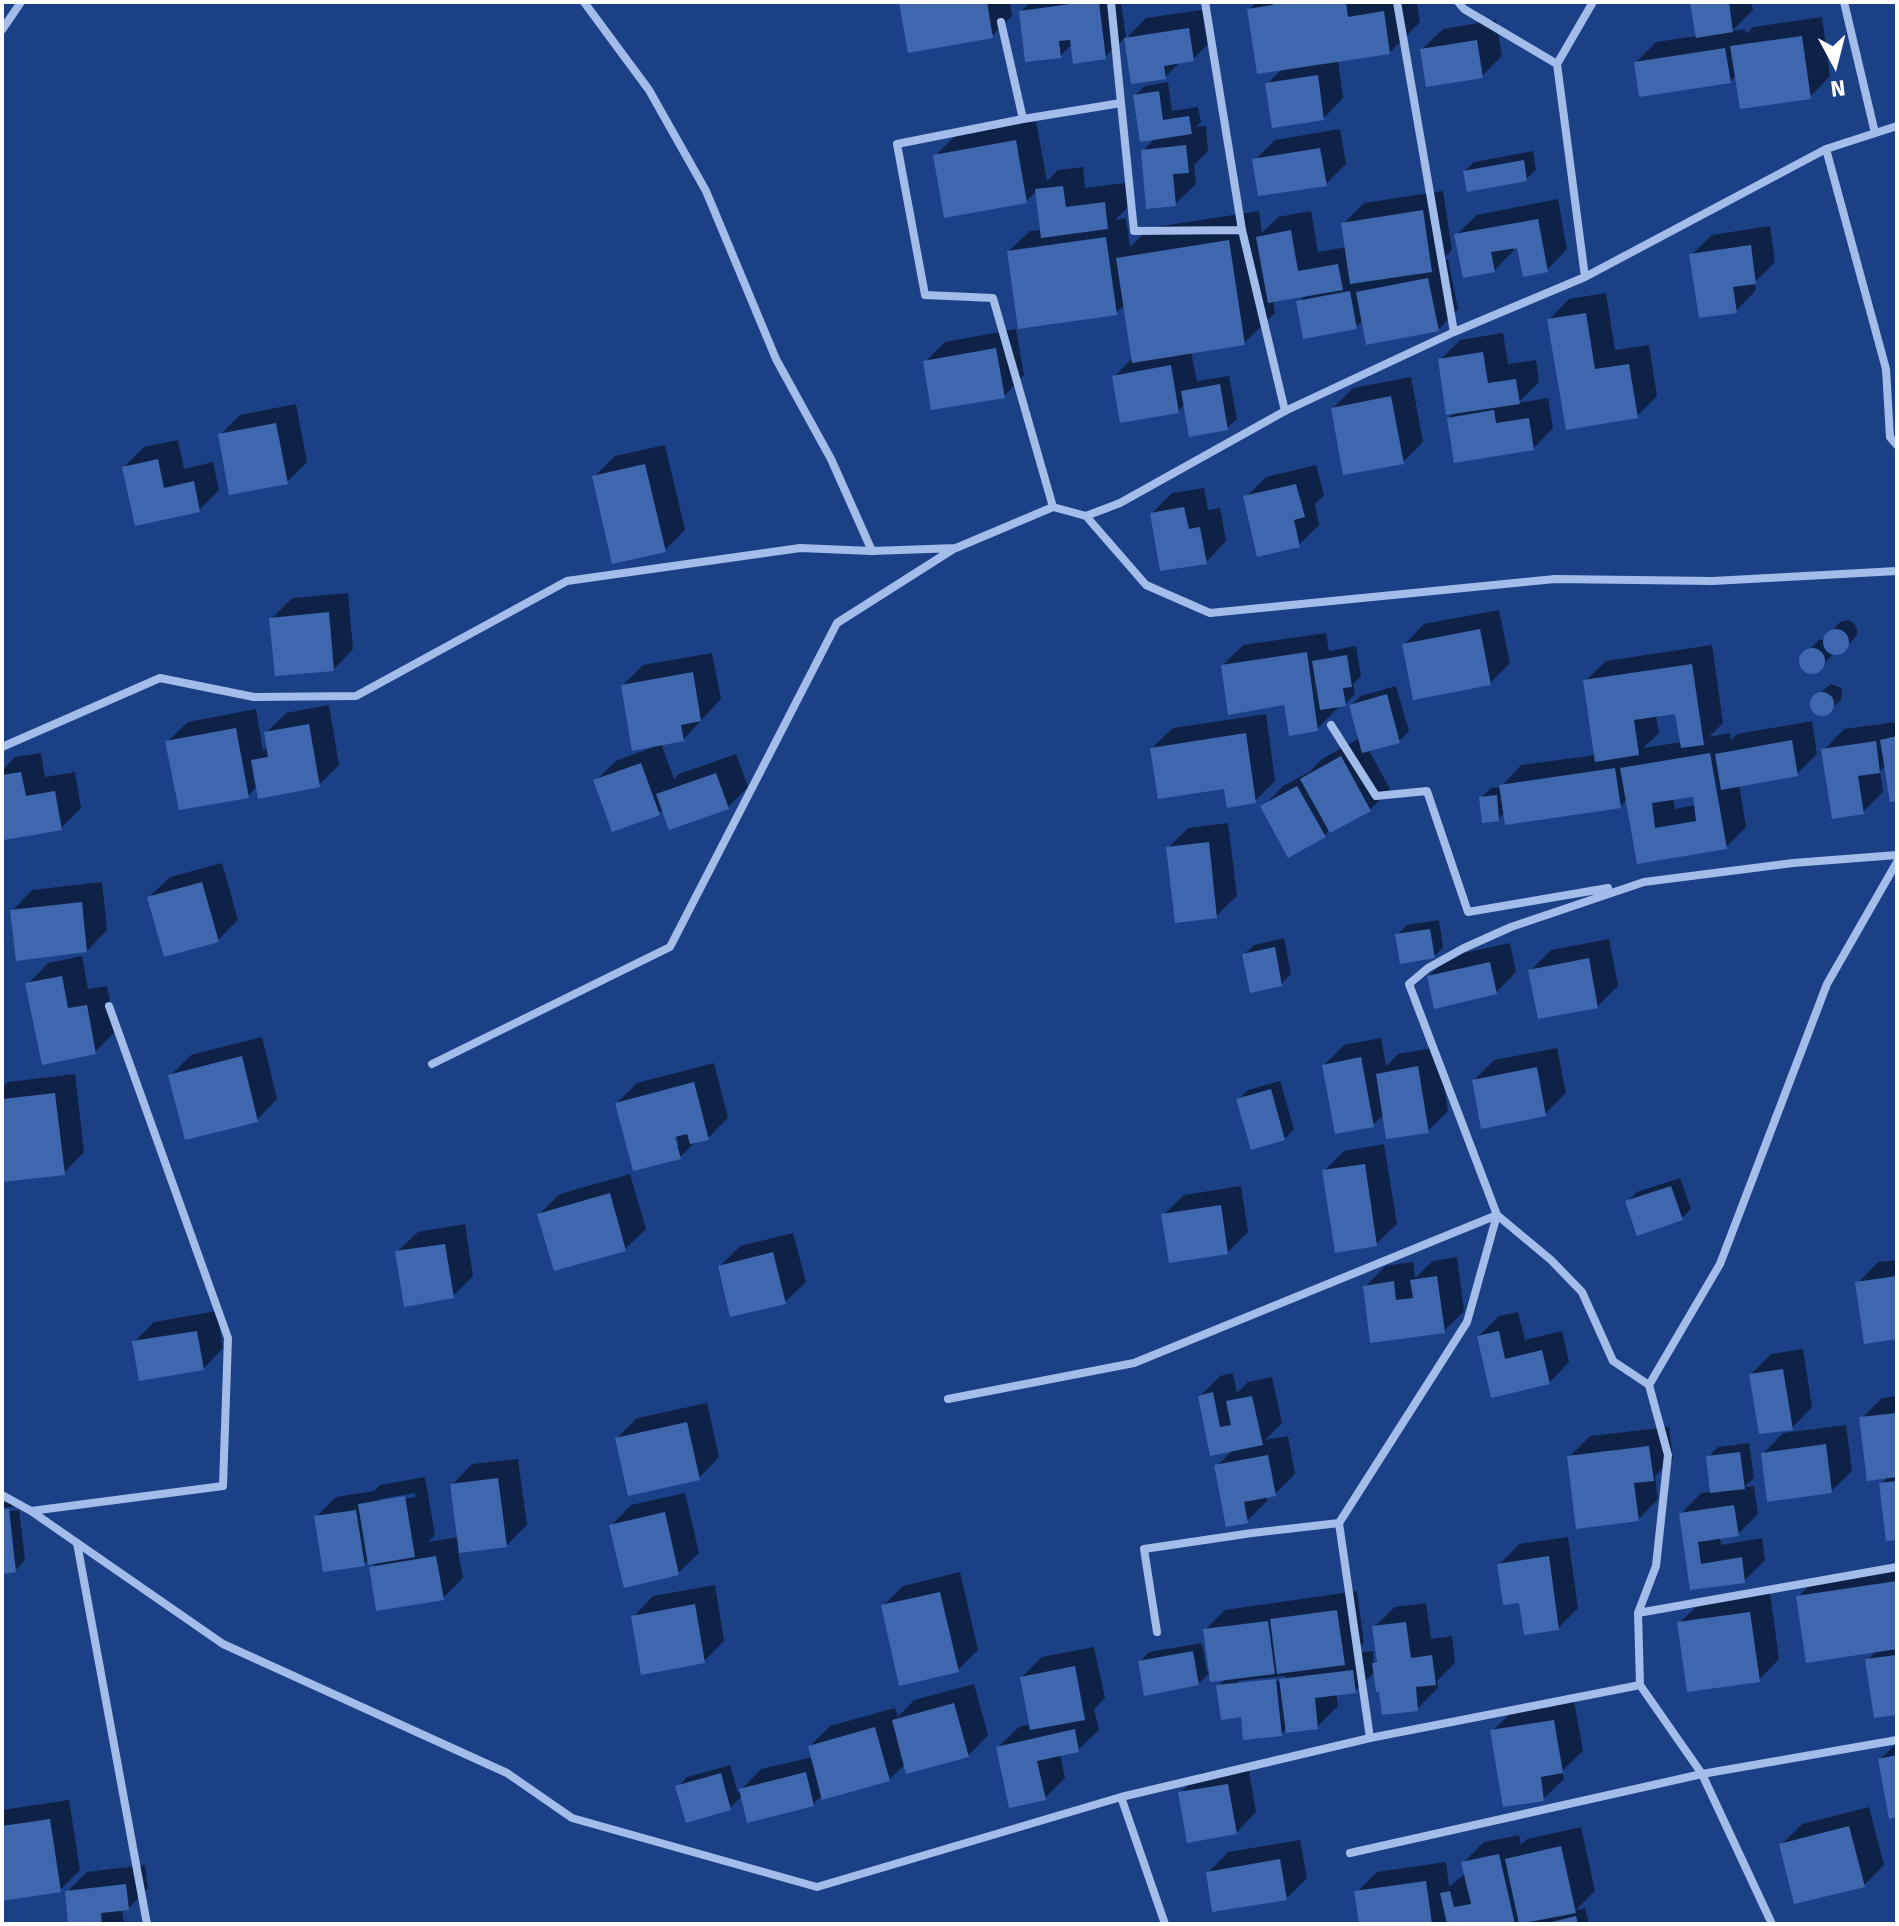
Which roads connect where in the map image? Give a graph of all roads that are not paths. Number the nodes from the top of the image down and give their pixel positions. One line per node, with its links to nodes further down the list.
1 (21, 2): 10 (street)
2 (584, 2): 27 (street)
3 (1111, 2): 12 (street)
4 (1205, 2): 17 (street)
5 (1397, 2): 19 (street)
6 (1458, 2): 11 (street)
7 (1593, 2): 11 (street)
8 (1844, 2): 15 (street)
9 (1001, 22): 13 (street)
10 (2, 30)
11 (1557, 64): 18 (street)
12 (1121, 103): 13 (street); 17 (street)
13 (1023, 119): 24 (street)
14 (1897, 126): 15 (street)
15 (1875, 133): 16 (street)
16 (1826, 149): 18 (street); 21 (street)
17 (1242, 230): 22 (street)
18 (1585, 277): 19 (street)
19 (1454, 332): 22 (street)
20 (1897, 366): 21 (street)
21 (1886, 369): 23 (street)
22 (1285, 411): 25 (street)
23 (1897, 445)
24 (1053, 507): 25 (street); 26 (street)
25 (1086, 516): 28 (street)
26 (956, 548): 27 (street); 35 (street)
27 (872, 551): 30 (street)
28 (1897, 571)
29 (1331, 725): 33 (street)
30 (2, 747)
31 (1897, 855): 33 (street)
32 (1897, 862): 37 (street)
33 (1644, 882): 36 (street)
34 (109, 1006): 40 (street)
35 (432, 1064)
36 (1497, 1215): 37 (street); 38 (street); 41 (street)
37 (1649, 1385): 44 (street)
38 (948, 1399)
39 (2, 1495): 40 (street)
40 (31, 1511): 42 (street)
41 (1339, 1523): 45 (street); 47 (street)
42 (77, 1542): 50 (street); 52 (street)
43 (1897, 1567): 44 (street)
44 (1638, 1613): 46 (street)
45 (1157, 1632)
46 (1640, 1685): 47 (street); 49 (street)
47 (1370, 1738): 50 (street)
48 (1897, 1740): 49 (street)
49 (1702, 1774): 51 (street); 54 (street)
50 (1121, 1797): 53 (street)
51 (1350, 1853)
52 (147, 1924)
53 (1165, 1924)
54 (1772, 1924)

